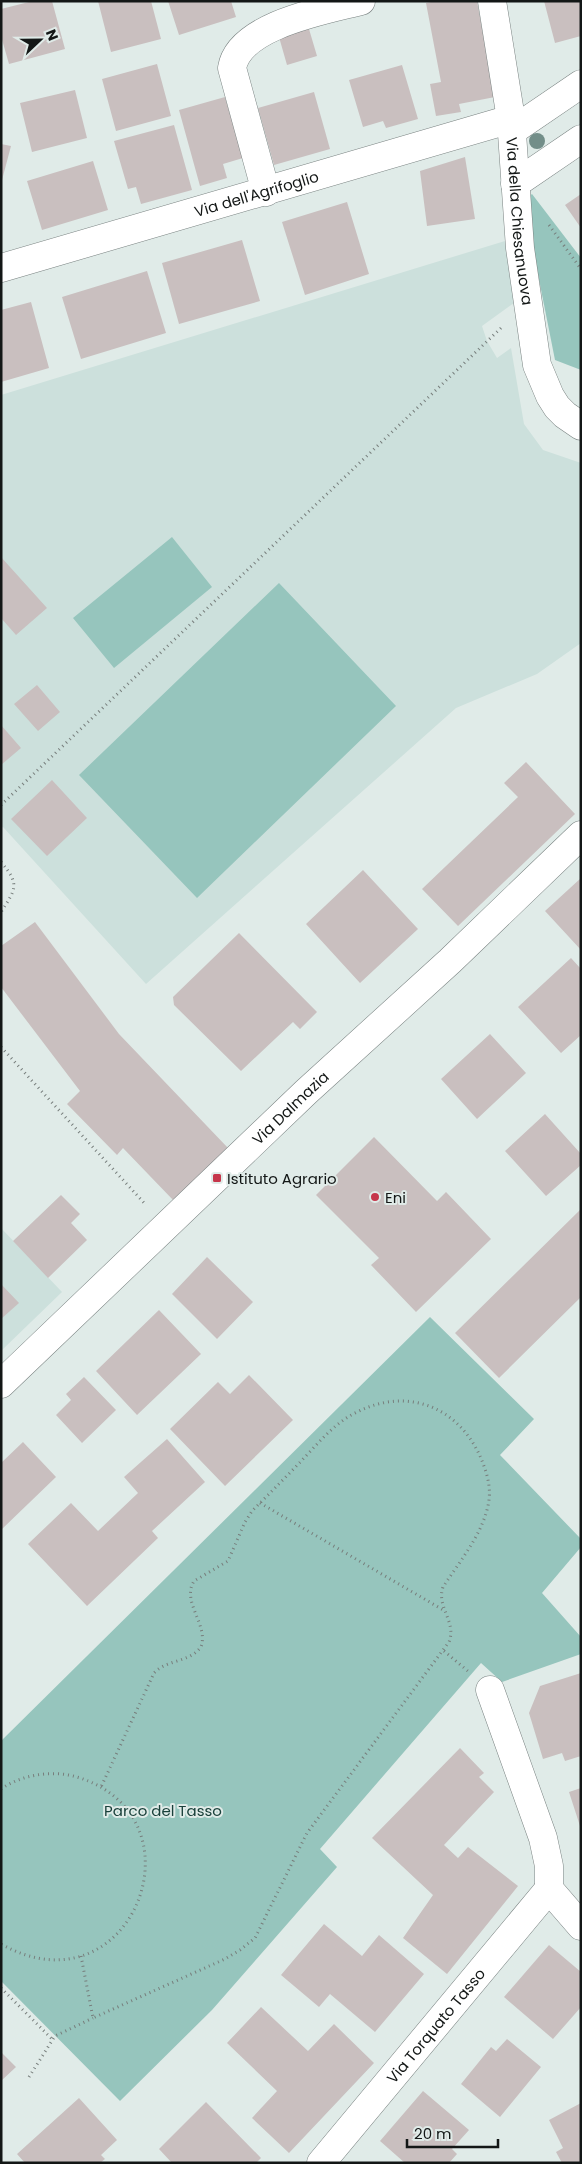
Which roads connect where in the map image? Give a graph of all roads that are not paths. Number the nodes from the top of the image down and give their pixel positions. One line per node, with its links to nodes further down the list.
1 (361, 1): 7 (street)
2 (492, 1): 4 (street, Via della Chiesanuova)
3 (581, 84): 4 (street, Via dell'Agrifoglio)
4 (511, 125): 6 (street, Via della Chiesanuova); 7 (street, Via dell'Agrifoglio)
5 (581, 139): 6 (street)
6 (515, 184): 9 (street, Via della Chiesanuova)
7 (266, 192): 8 (street, Via dell'Agrifoglio)
8 (1, 268)
9 (581, 426)
10 (581, 835): 11 (street, Via Dalmazia)
11 (1, 1384)
12 (490, 1690): 13 (street)
13 (550, 1888): 14 (street); 15 (street, Via Torquato Tasso)
14 (581, 1926)
15 (321, 2163)

